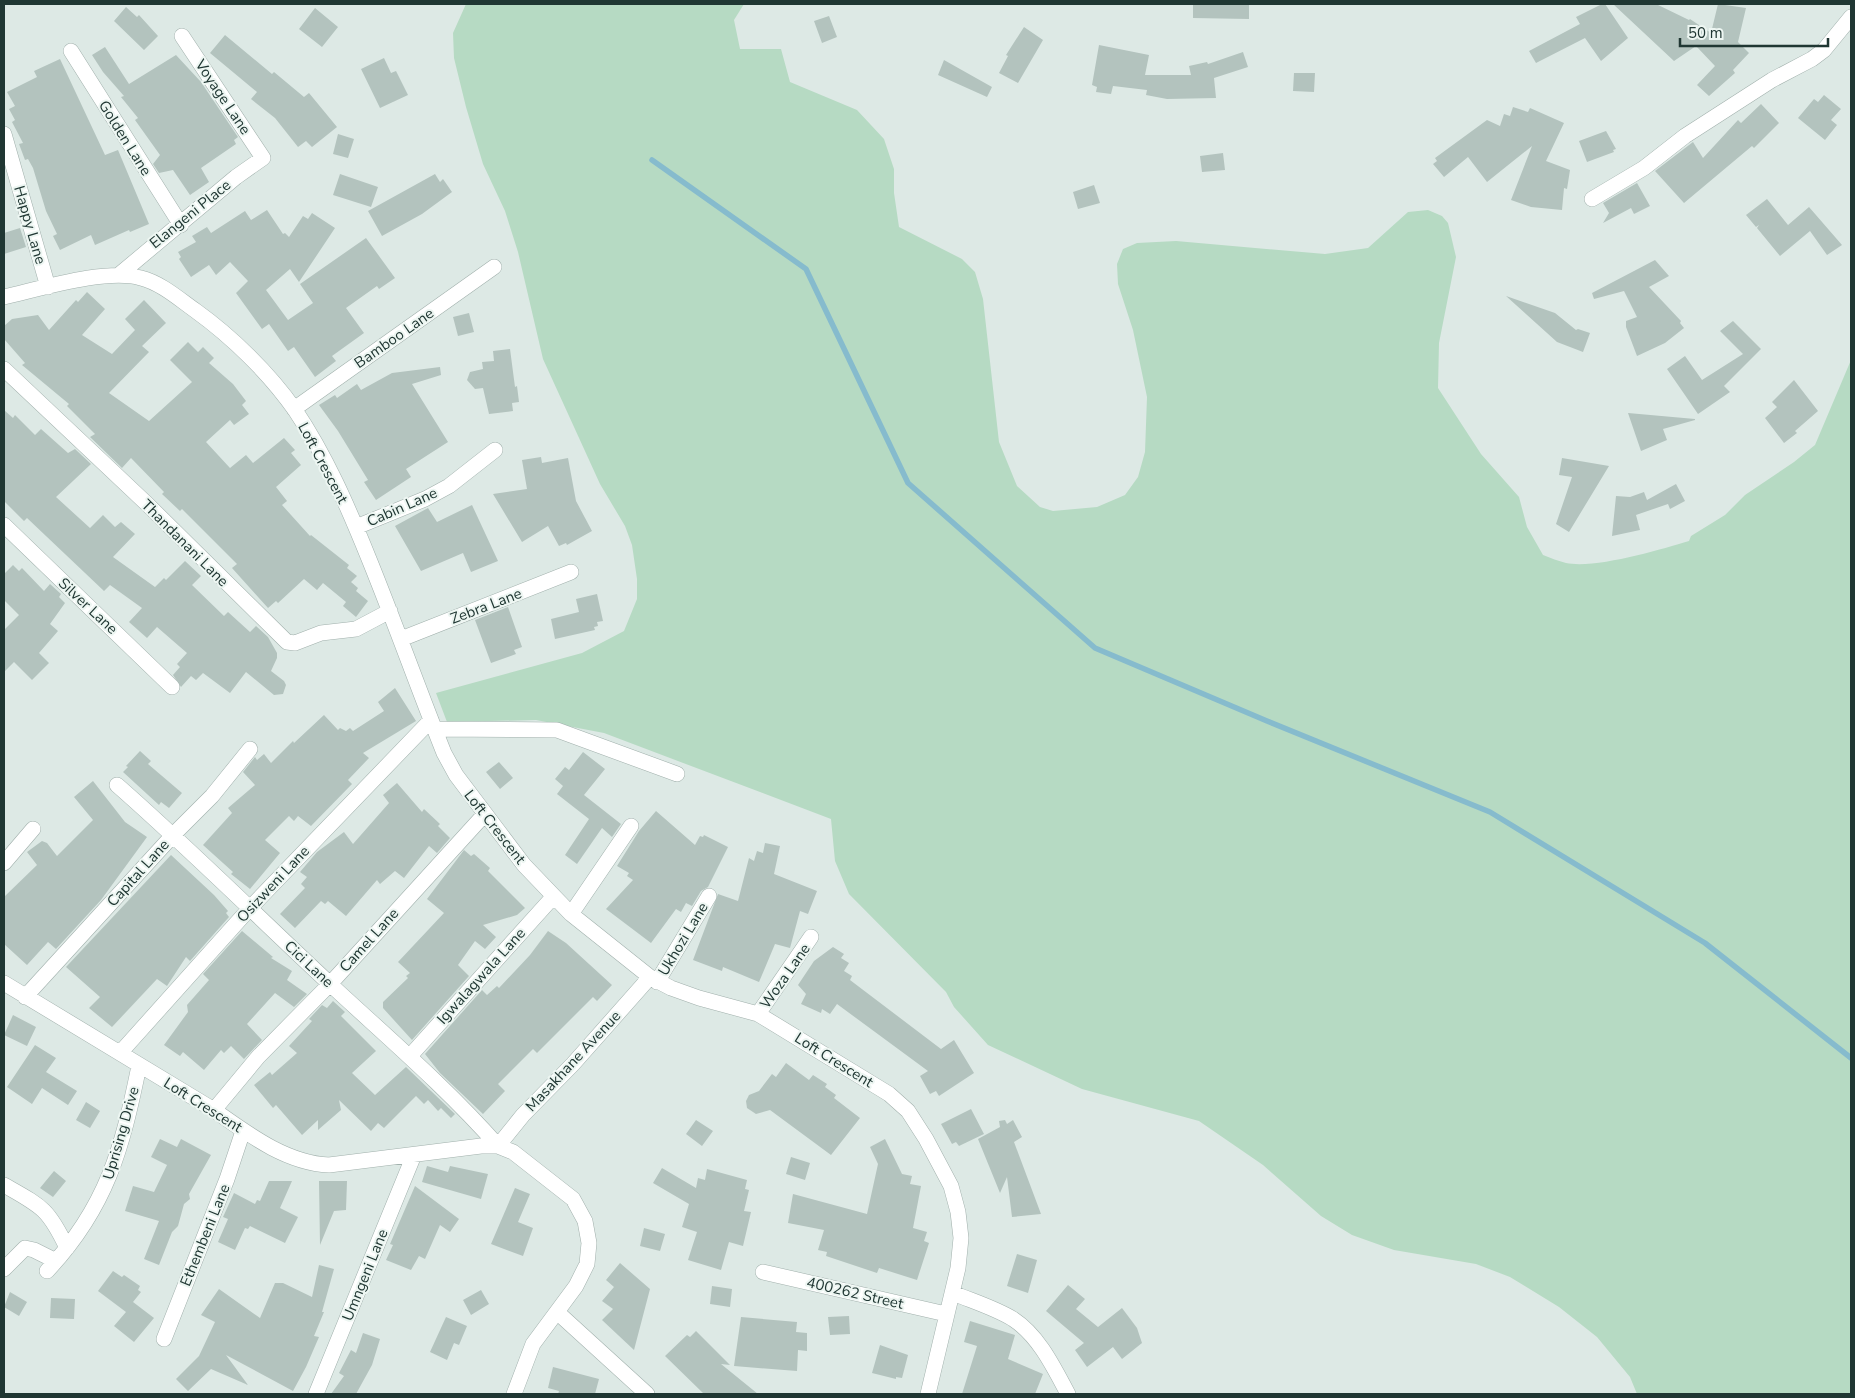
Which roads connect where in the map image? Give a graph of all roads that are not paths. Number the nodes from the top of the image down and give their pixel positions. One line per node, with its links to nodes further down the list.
1 (1851, 17): 6 (street)
2 (182, 36): 5 (street, Voyage Lane)
3 (71, 51): 7 (street, Golden Lane)
4 (4, 134): 10 (street, Happy Lane)
5 (263, 158): 7 (street, Elangeni Place)
6 (1592, 199)
7 (181, 225): 9 (street, Elangeni Place)
8 (494, 267): 13 (street, Bamboo Lane)
9 (120, 274): 10 (street, Loft Crescent); 13 (street, Loft Crescent)
10 (48, 287): 11 (street, Loft Crescent)
11 (4, 297)
12 (4, 369): 18 (street, Thandanani Lane)
13 (294, 409): 16 (street, Loft Crescent)
14 (495, 450): 16 (street, Cabin Lane)
15 (4, 525): 20 (street, Silver Lane)
16 (356, 526): 18 (street, Loft Crescent)
17 (571, 572): 19 (street, Zebra Lane)
18 (390, 611): 19 (street, Loft Crescent)
19 (401, 639): 21 (street, Loft Crescent)
20 (172, 687)
21 (433, 725): 23 (street); 25 (street, Loft Crescent); 32 (street, Osizweni Lane)
22 (250, 749): 28 (street, Capital Lane)
23 (677, 774)
24 (117, 785): 28 (street, Cici Lane)
25 (484, 815): 30 (street, Loft Crescent); 37 (street, Camel Lane)
26 (631, 826): 33 (street)
27 (33, 829): 29 (street)
28 (174, 834): 32 (street, Cici Lane); 38 (street, Capital Lane)
29 (4, 863)
30 (553, 896): 33 (street, Loft Crescent); 41 (street, Igwalagwala Lane)
31 (709, 896): 35 (street, Ukhozi Lane)
32 (250, 908): 37 (street, Cici Lane); 40 (street, Osizweni Lane)
33 (572, 914): 35 (street, Loft Crescent)
34 (811, 937): 39 (street, Woza Lane)
35 (654, 980): 39 (street, Loft Crescent); 45 (street, Masakhane Avenue)
36 (4, 983): 38 (street, Loft Crescent)
37 (330, 984): 41 (street, Cici Lane); 43 (street, Camel Lane)
38 (25, 997): 40 (street, Loft Crescent)
39 (758, 1014): 51 (street, Loft Crescent)
40 (120, 1053): 42 (street, Loft Crescent)
41 (410, 1056): 45 (street, Cici Lane)
42 (139, 1066): 43 (street, Loft Crescent); 48 (street, Uprising Drive)
43 (214, 1110): 44 (street, Loft Crescent)
44 (243, 1131): 46 (street, Loft Crescent); 54 (street, Ethembeni Lane)
45 (498, 1146): 46 (street, Loft Crescent); 52 (street, Loft Crescent)
46 (414, 1155): 55 (street, Umngeni Lane)
47 (4, 1185): 48 (street)
48 (68, 1248): 49 (street, Uprising Drive)
49 (4, 1269)
50 (763, 1272): 53 (street, 400262 Street)
51 (953, 1292): 53 (street, Loft Crescent); 59 (street)
52 (557, 1312): 56 (street, Loft Crescent); 57 (street)
53 (946, 1314): 58 (street, Loft Crescent)
54 (164, 1338)
55 (316, 1394)
56 (514, 1394)
57 (647, 1394)
58 (928, 1394)
59 (1068, 1394)

